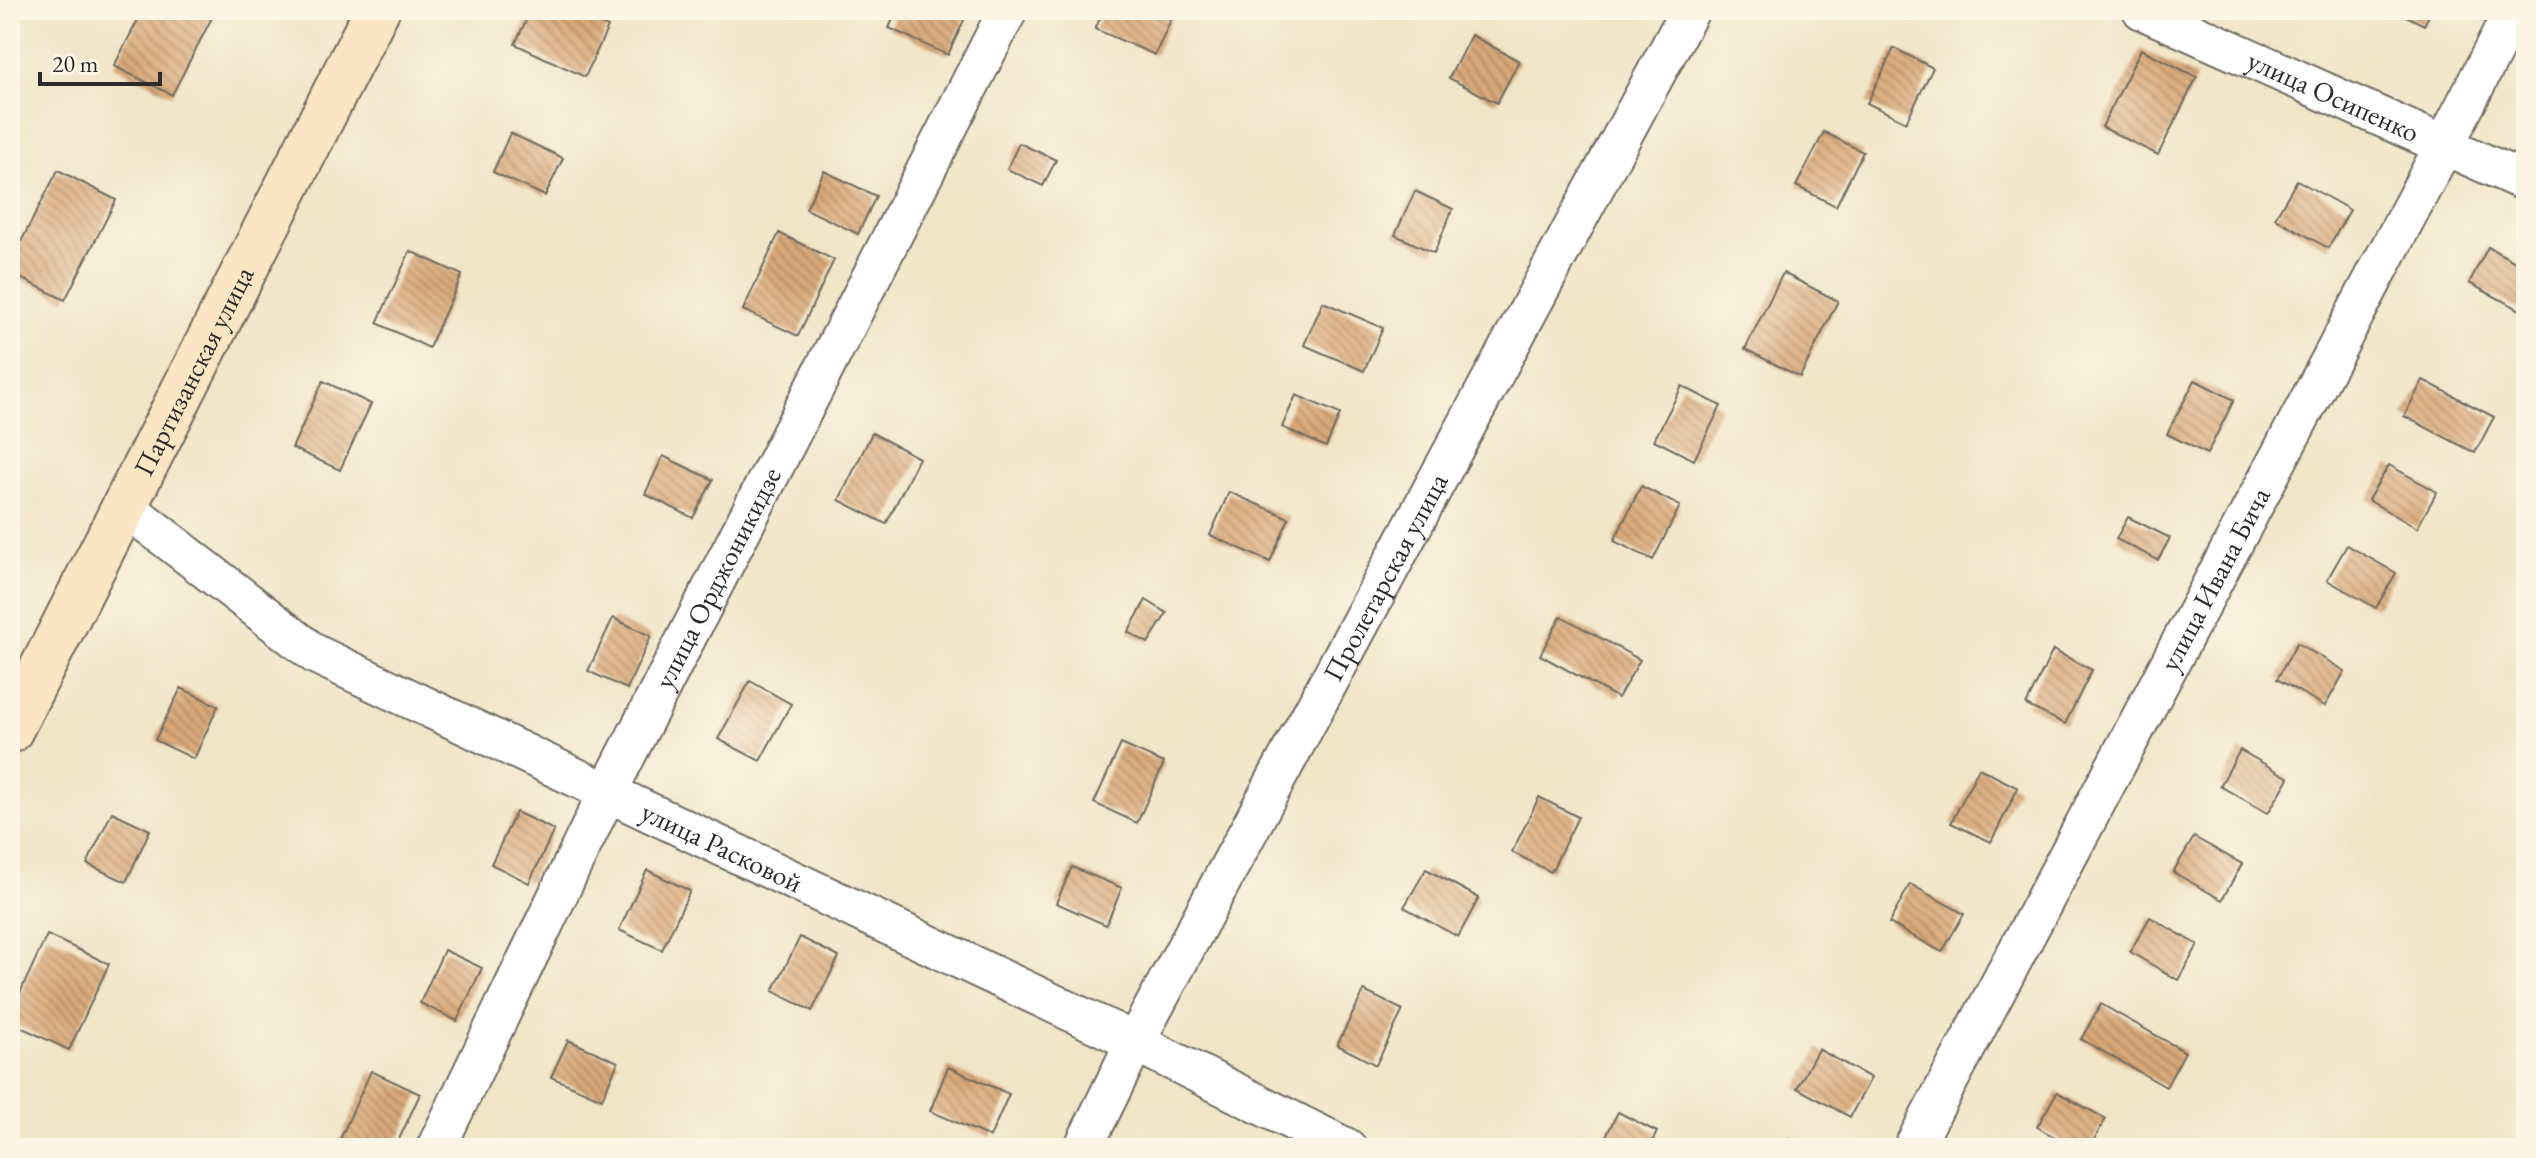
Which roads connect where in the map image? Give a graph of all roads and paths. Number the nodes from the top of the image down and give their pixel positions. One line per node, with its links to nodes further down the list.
1 (377, 10): 8 (main road, Партизанская улица)
2 (1008, 10): 10 (street, улица Орджоникидзе)
3 (1690, 10): 11 (street, Пролетарская улица)
4 (2142, 10): 6 (street, улица Осипенко)
5 (2514, 10): 6 (street, улица Ивана Бича)
6 (2445, 144): 7 (street, улица Осипенко); 15 (street, улица Ивана Бича)
7 (2526, 182)
8 (124, 506): 9 (main road, Партизанская улица); 10 (street, улица Расковой)
9 (10, 731)
10 (608, 791): 11 (street, улица Расковой); 12 (street, улица Орджоникидзе)
11 (1135, 1042): 13 (street, Пролетарская улица); 14 (street, улица Расковой)
12 (436, 1148)
13 (1083, 1148)
14 (1347, 1148)
15 (1913, 1148)

